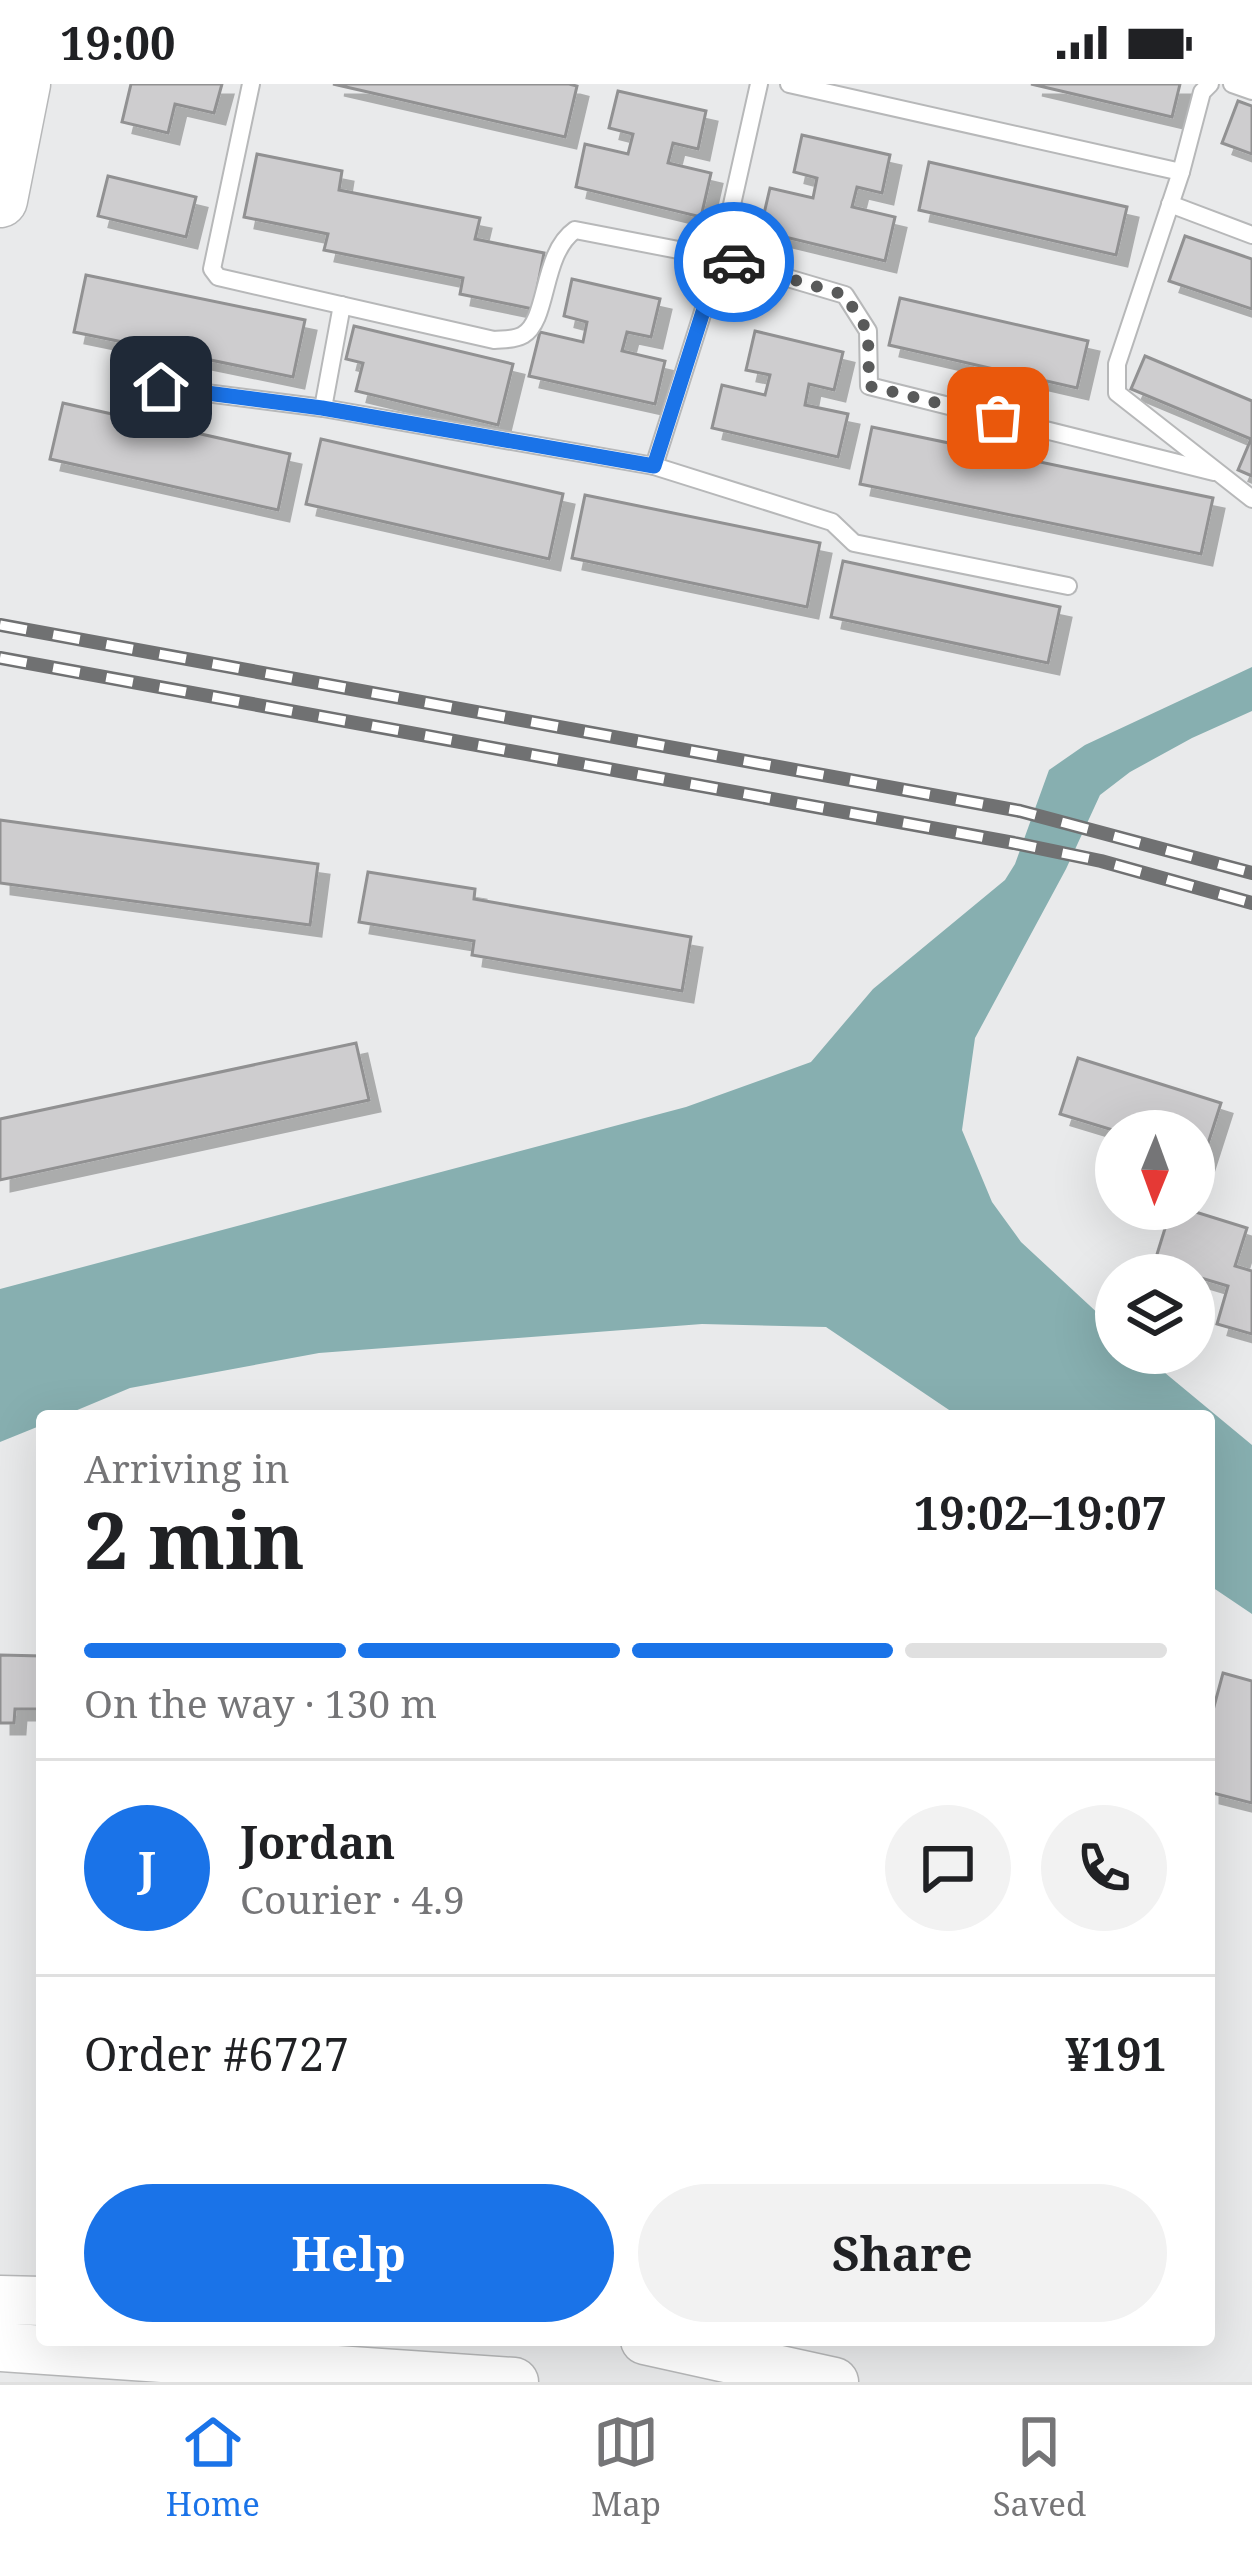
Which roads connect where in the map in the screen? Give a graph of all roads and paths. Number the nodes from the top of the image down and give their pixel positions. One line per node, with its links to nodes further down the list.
1 (22, 84): 9 (main road)
2 (251, 84): 13 (lane)
3 (759, 84): 12 (lane)
4 (789, 84): 8 (lane)
5 (1210, 84): 8 (lane)
6 (1232, 84): 7 (lane)
7 (1252, 91)
8 (1181, 172): 10 (lane)
9 (0, 200)
10 (1170, 204): 11 (lane); 17 (lane)
11 (1252, 235)
12 (720, 258): 13 (lane); 16 (lane); 17 (lane)
13 (342, 305): 15 (lane)
14 (120, 382): 15 (lane)
15 (322, 408): 16 (lane)
16 (654, 466): 19 (lane)
17 (1214, 472): 18 (lane)
18 (1252, 500)
19 (1069, 586)
20 (0, 2300): 21 (main road)
21 (36, 2301)
22 (672, 2346): 25 (main road)
23 (0, 2347): 24 (main road)
24 (514, 2382)
25 (834, 2382)

